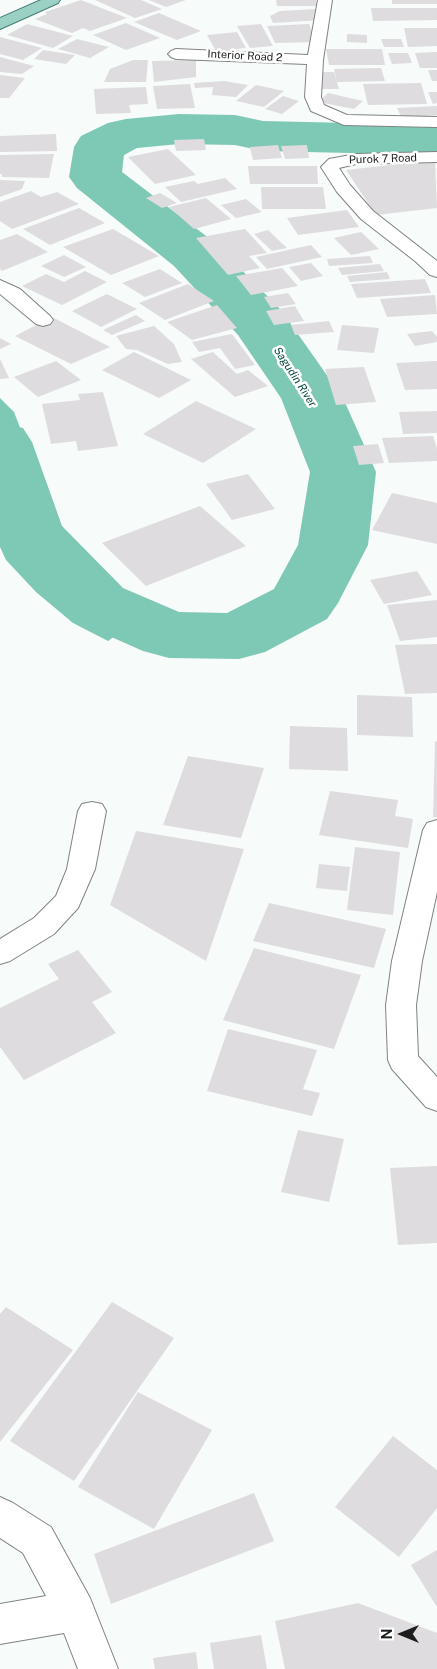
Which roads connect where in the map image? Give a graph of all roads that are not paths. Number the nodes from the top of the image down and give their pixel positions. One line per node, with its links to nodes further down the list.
1 (53, 0): 3 (main road)
2 (325, 0): 5 (street)
3 (0, 24)
4 (176, 54): 5 (street, Interior Road 2)
5 (315, 60): 6 (street)
6 (437, 122)
7 (437, 157): 8 (street, Purok 7 Road)
8 (437, 271)
9 (0, 286): 10 (street)
10 (43, 320)
11 (92, 811): 13 (street)
12 (437, 830): 14 (street)
13 (0, 953)
14 (437, 1098)
15 (0, 1516): 16 (street)
16 (76, 1612): 17 (street); 18 (street)
17 (0, 1624)
18 (98, 1669)

